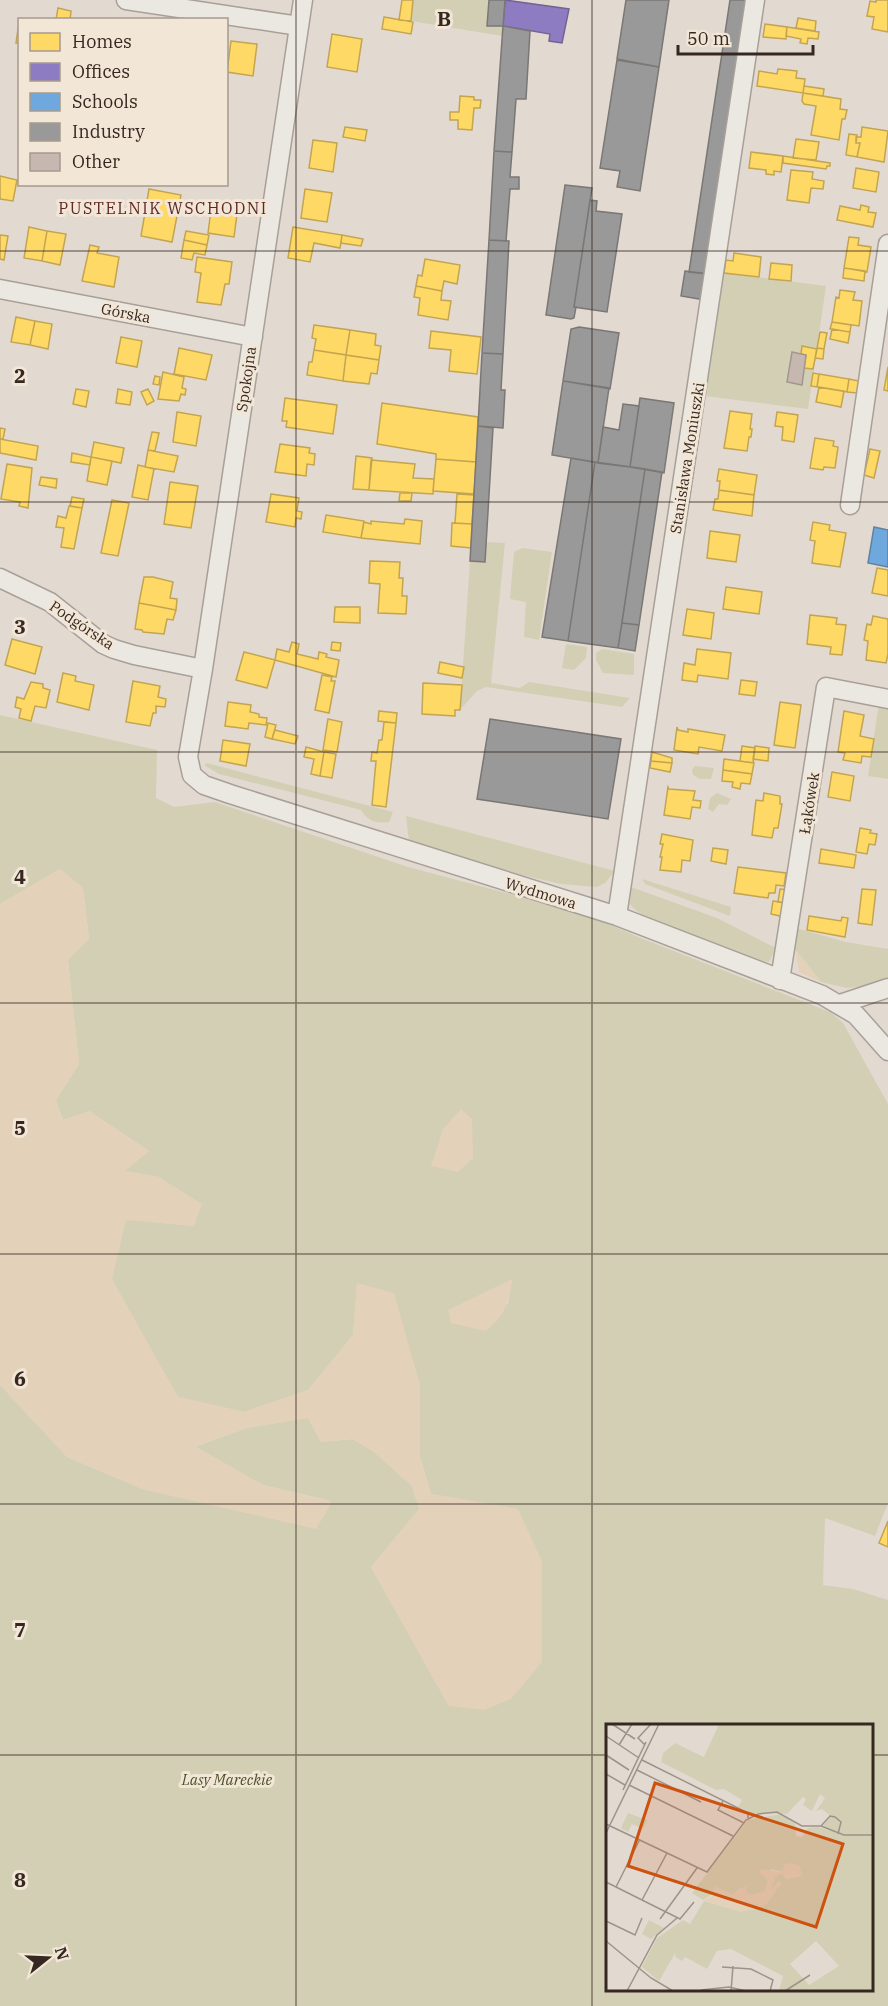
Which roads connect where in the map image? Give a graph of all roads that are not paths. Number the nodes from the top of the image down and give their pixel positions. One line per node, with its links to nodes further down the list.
1 (126, 0): 4 (street)
2 (303, 0): 4 (street, Spokojna)
3 (755, 0): 13 (street, Stanisława Moniuszki)
4 (299, 26): 7 (street, Spokojna)
5 (888, 244): 8 (street)
6 (0, 289): 7 (street, Górska)
7 (253, 337): 10 (street, Spokojna)
8 (850, 505)
9 (0, 578): 10 (street, Podgórska)
10 (203, 669): 12 (street, Spokojna)
11 (888, 699): 14 (street, Łąkówek)
12 (188, 757): 13 (street, Wydmowa)
13 (618, 916): 14 (street, Wydmowa)
14 (780, 980): 16 (street, Wydmowa)
15 (888, 988): 16 (street)
16 (840, 1004): 17 (street, Wydmowa)
17 (888, 1051)

